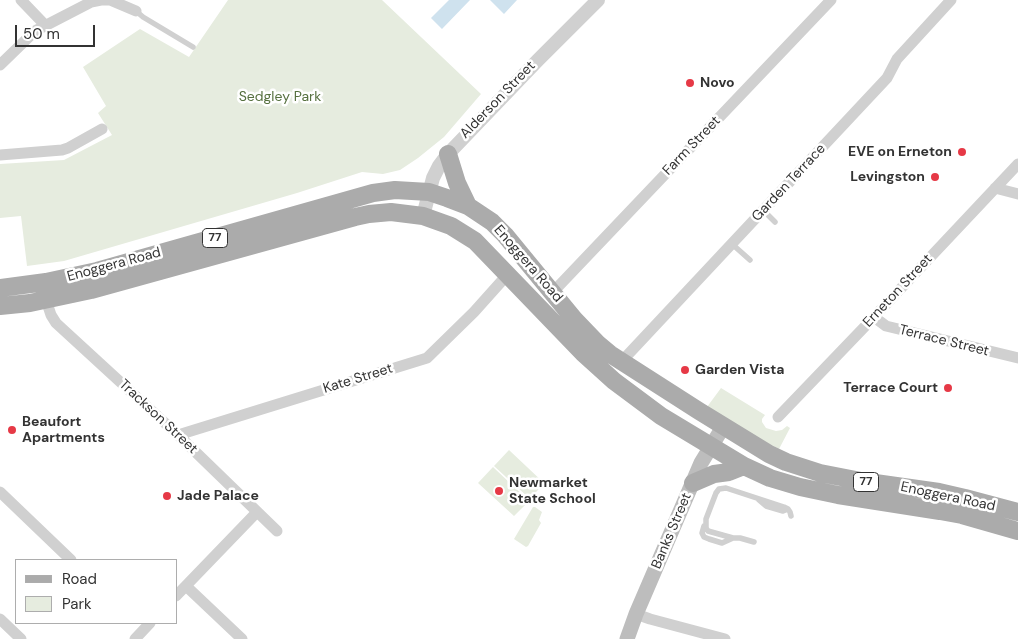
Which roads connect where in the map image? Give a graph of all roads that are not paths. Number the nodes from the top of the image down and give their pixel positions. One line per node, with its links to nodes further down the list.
1 (21, 0): 6 (street)
2 (598, 0): 10 (street, Alderson Street)
3 (831, 0): 24 (street, Farm Street)
4 (951, 0): 17 (street, Garden Terrace)
5 (136, 11): 6 (street); 7 (lane)
6 (45, 25): 8 (street)
7 (192, 47)
8 (0, 65)
9 (102, 129): 11 (street)
10 (448, 154): 14 (street, Alderson Street); 16 (main road)
11 (0, 155)
12 (1018, 164): 13 (street, Erneton Street)
13 (995, 188): 15 (street); 27 (street, Erneton Street)
14 (429, 192): 16 (main road, Enoggera Road / 77); 18 (street, Alderson Street); 23 (main road, Enoggera Road / 77)
15 (1018, 194)
16 (468, 206): 24 (main road, Enoggera Road / 77)
17 (763, 210): 19 (lane); 20 (street, Garden Terrace)
18 (423, 216): 22 (main road, Enoggera Road / 77); 25 (main road, Enoggera Road / 77)
19 (775, 222)
20 (732, 244): 21 (lane); 29 (street, Garden Terrace)
21 (750, 260)
22 (508, 274): 32 (street, Kate Street); 33 (main road, Enoggera Road / 77)
23 (0, 288)
24 (552, 292): 29 (main road, Enoggera Road / 77)
25 (46, 300): 26 (main road, Enoggera Road / 77); 32 (street, Trackson Street)
26 (0, 306)
27 (874, 317): 28 (street, Terrace Street); 30 (street, Erneton Street)
28 (1018, 358)
29 (621, 362): 31 (main road, Enoggera Road / 77)
30 (778, 417)
31 (723, 427): 33 (main road, Banks Street); 38 (main road, Enoggera Road / 77)
32 (178, 435): 37 (street, Trackson Street)
33 (710, 447): 34 (main road, Enoggera Road / 77); 35 (main road, Banks Street)
34 (744, 466): 35 (main road); 41 (main road, Enoggera Road / 77)
35 (692, 483): 46 (main road, Banks Street)
36 (0, 492): 43 (street)
37 (257, 512): 40 (street, Trackson Street); 44 (street)
38 (1018, 512)
39 (790, 516): 42 (lane)
40 (277, 531)
41 (1018, 531)
42 (754, 542)
43 (70, 559)
44 (186, 586): 45 (street); 51 (street)
45 (178, 594)
46 (636, 614): 52 (main road, Banks Street); 53 (street)
47 (0, 619): 49 (street)
48 (143, 625): 50 (street)
49 (21, 639)
50 (135, 639)
51 (242, 639)
52 (627, 639)
53 (725, 639)

